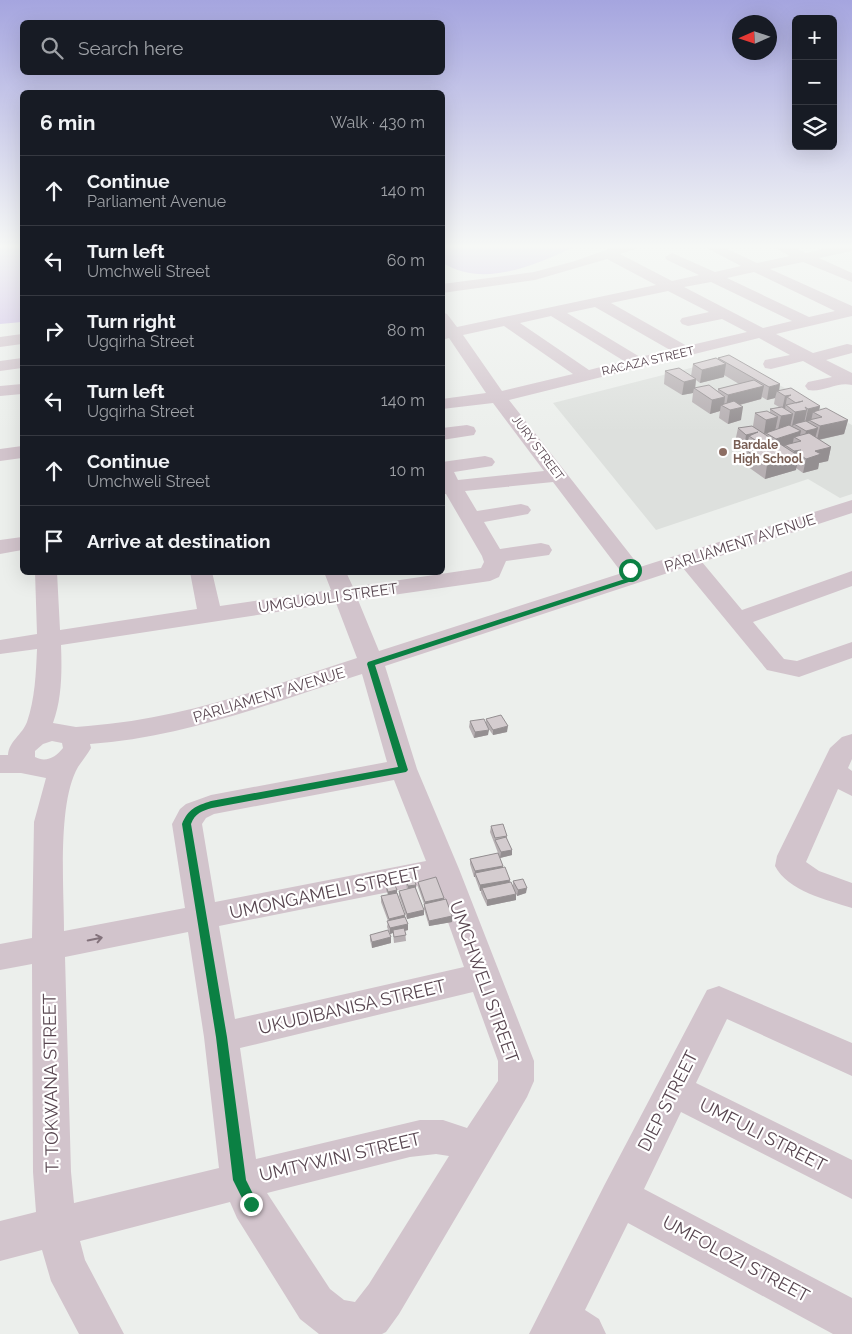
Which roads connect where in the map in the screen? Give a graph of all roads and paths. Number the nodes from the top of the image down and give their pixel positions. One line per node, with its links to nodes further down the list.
1 (522, 307): 9 (street)
2 (570, 307): 7 (street)
3 (598, 307): 19 (street)
4 (712, 307): 8 (street)
5 (776, 307): 13 (street)
6 (830, 307): 10 (street)
7 (553, 311): 9 (street); 21 (street)
8 (725, 314): 12 (street); 15 (street)
9 (533, 315): 11 (street)
10 (847, 316): 13 (street, RACAZA STREET)
11 (507, 321): 14 (street); 25 (street)
12 (688, 321)
13 (807, 322): 15 (street, RACAZA STREET)
14 (446, 328): 30 (street, JURY STREET)
15 (762, 333): 19 (street, RACAZA STREET); 20 (street)
16 (20, 339): 17 (street)
17 (0, 342)
18 (847, 349): 20 (street)
19 (685, 352): 21 (street, RACAZA STREET)
20 (808, 357): 23 (street); 26 (street)
21 (638, 363): 25 (street, RACAZA STREET)
22 (20, 364): 24 (street)
23 (772, 364)
24 (0, 366)
25 (586, 375): 30 (street, RACAZA STREET)
26 (850, 379): 27 (street)
27 (814, 386)
28 (20, 389): 29 (street)
29 (0, 391)
30 (498, 397): 31 (street, RACAZA STREET); 38 (street, JURY STREET)
31 (445, 404)
32 (467, 431): 33 (street)
33 (445, 434)
34 (20, 452): 35 (street)
35 (0, 455)
36 (485, 462): 37 (street)
37 (445, 469)
38 (558, 475): 39 (street); 51 (street, JURY STREET)
39 (448, 488): 42 (street)
40 (850, 509): 47 (street, PARLIAMENT AVENUE)
41 (521, 510): 42 (street)
42 (471, 518): 46 (street)
43 (20, 544): 44 (street)
44 (0, 547)
45 (541, 550): 46 (street)
46 (492, 556): 50 (street, UMGUQULI STREET)
47 (688, 560): 51 (street, PARLIAMENT AVENUE); 55 (street)
48 (46, 575): 56 (street)
49 (202, 575): 54 (street)
50 (420, 578): 53 (street, UMGUQULI STREET)
51 (636, 578): 59 (street, PARLIAMENT AVENUE)
52 (852, 578): 55 (street)
53 (339, 584): 54 (street, UMGUQULI STREET); 59 (street, UMCHWELI STREET)
54 (210, 614): 56 (street, UMGUQULI STREET)
55 (738, 619): 58 (street)
56 (48, 640): 57 (street, UMGUQULI STREET); 60 (street)
57 (0, 647)
58 (852, 649)
59 (371, 664): 62 (street, PARLIAMENT AVENUE); 65 (street, UMCHWELI STREET)
60 (49, 681): 62 (street); 64 (street)
61 (852, 743): 66 (street)
62 (69, 747): 64 (street, PARLIAMENT AVENUE); 67 (street, T. TOKWANA STREET)
63 (0, 751): 64 (street)
64 (23, 755): 67 (street, T. TOKWANA STREET)
65 (403, 770): 68 (street, UMCHWELI STREET); 70 (street, UMCHWELI STREET)
66 (842, 779): 69 (street)
67 (49, 822): 71 (street, T. TOKWANA STREET)
68 (444, 869): 70 (street, UMONGAMELI STREET); 73 (street, UMCHWELI STREET)
69 (852, 896)
70 (203, 918): 71 (street, UMONGAMELI STREET, one-way to 70); 74 (street, UMCHWELI STREET)
71 (48, 949): 72 (street, UMONGAMELI STREET); 81 (street, T. TOKWANA STREET)
72 (0, 957)
73 (483, 976): 74 (street, UKUDIBANISA STREET); 77 (street, UMCHWELI STREET)
74 (221, 1037): 78 (street, UMCHWELI STREET)
75 (852, 1060): 76 (street, DIEP STREET)
76 (673, 1090): 79 (street, UMFULI STREET); 80 (street, DIEP STREET)
77 (474, 1150): 78 (street, UMTYWINI STREET); 78 (street, UMCHWELI STREET)
78 (240, 1180): 81 (street, UMTYWINI STREET)
79 (852, 1180)
80 (619, 1197): 83 (street, UMFOLOZI STREET); 84 (street, DIEP STREET)
81 (57, 1228): 82 (street, UMTYWINI STREET); 85 (street, T. TOKWANA STREET)
82 (0, 1241)
83 (852, 1322)
84 (564, 1329)
85 (102, 1334)

